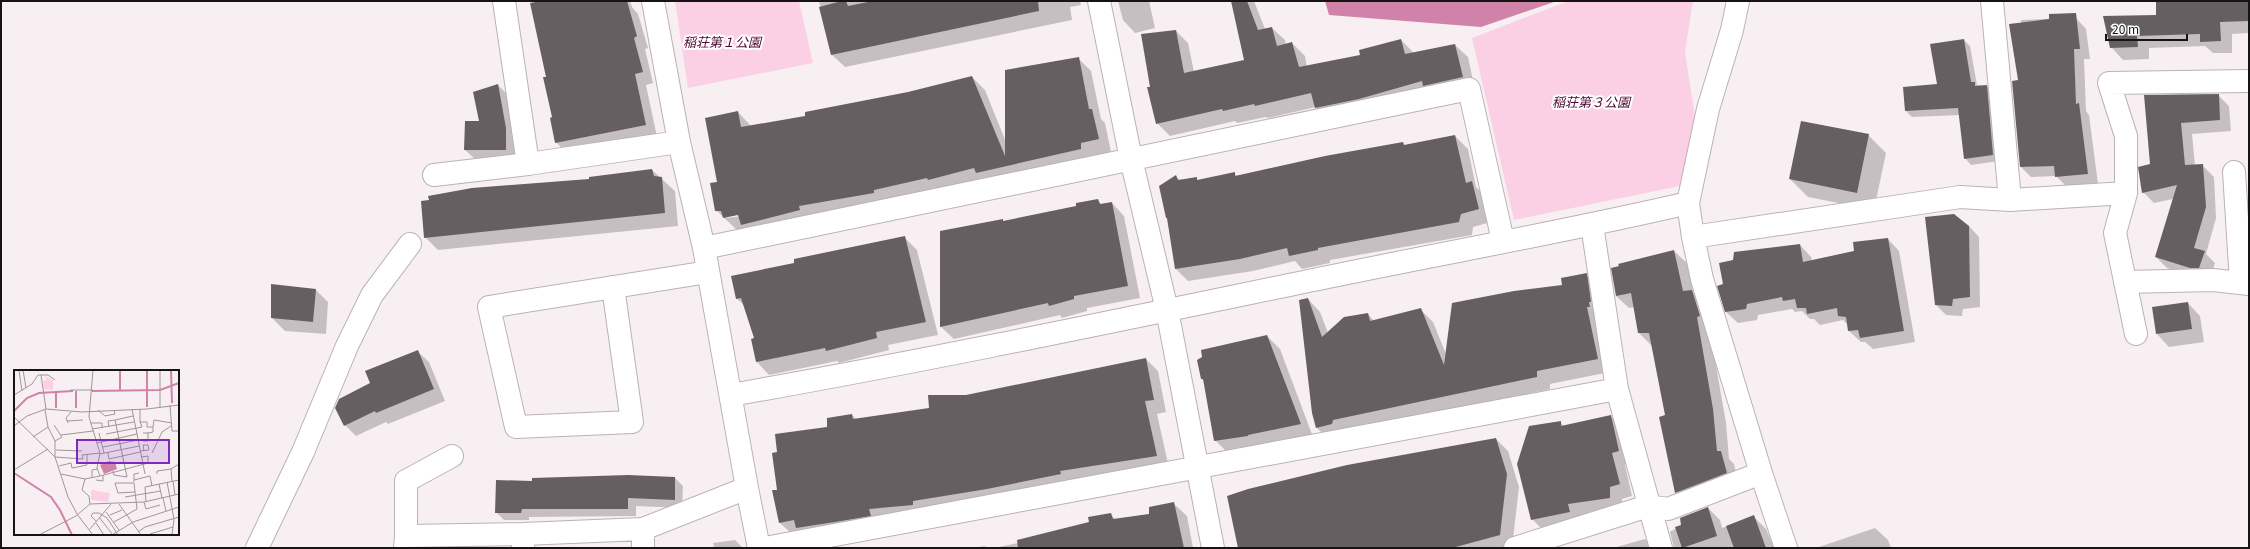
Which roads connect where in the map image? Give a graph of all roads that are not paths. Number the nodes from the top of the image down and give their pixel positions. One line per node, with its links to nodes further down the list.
1 (504, 1): 9 (street)
2 (652, 1): 7 (street)
3 (1099, 1): 8 (street)
4 (1738, 1): 14 (street)
5 (1992, 1): 13 (street)
6 (2249, 81): 12 (street)
7 (679, 142): 9 (street); 19 (street)
8 (1130, 159): 17 (street); 19 (street); 24 (street)
9 (528, 164): 11 (street)
10 (2234, 172): 22 (street)
11 (434, 175)
12 (2126, 193): 13 (street); 21 (street)
13 (2010, 200): 16 (street)
14 (1688, 203): 15 (street); 16 (street)
15 (1592, 225): 17 (street); 26 (street)
16 (1693, 237): 30 (street)
17 (1503, 241): 24 (street)
18 (410, 244): 36 (street)
19 (704, 248): 20 (street)
20 (708, 272): 23 (street); 27 (street)
21 (2125, 282): 22 (street); 25 (street)
22 (2245, 283)
23 (613, 287): 23 (street)
24 (1167, 310): 27 (street); 29 (street)
25 (2136, 334)
26 (1617, 389): 29 (street); 32 (street)
27 (731, 395): 31 (street)
28 (452, 456): 35 (street)
29 (1198, 467): 38 (street); 39 (street)
30 (1761, 473): 32 (street); 42 (street)
31 (747, 488): 33 (street); 37 (street)
32 (1648, 506): 40 (street); 41 (street)
33 (643, 538): 34 (street)
34 (523, 541): 35 (street)
35 (406, 542)
36 (257, 548)
37 (759, 548)
38 (765, 548)
39 (1213, 548)
40 (1515, 548)
41 (1661, 548)
42 (1786, 548)

